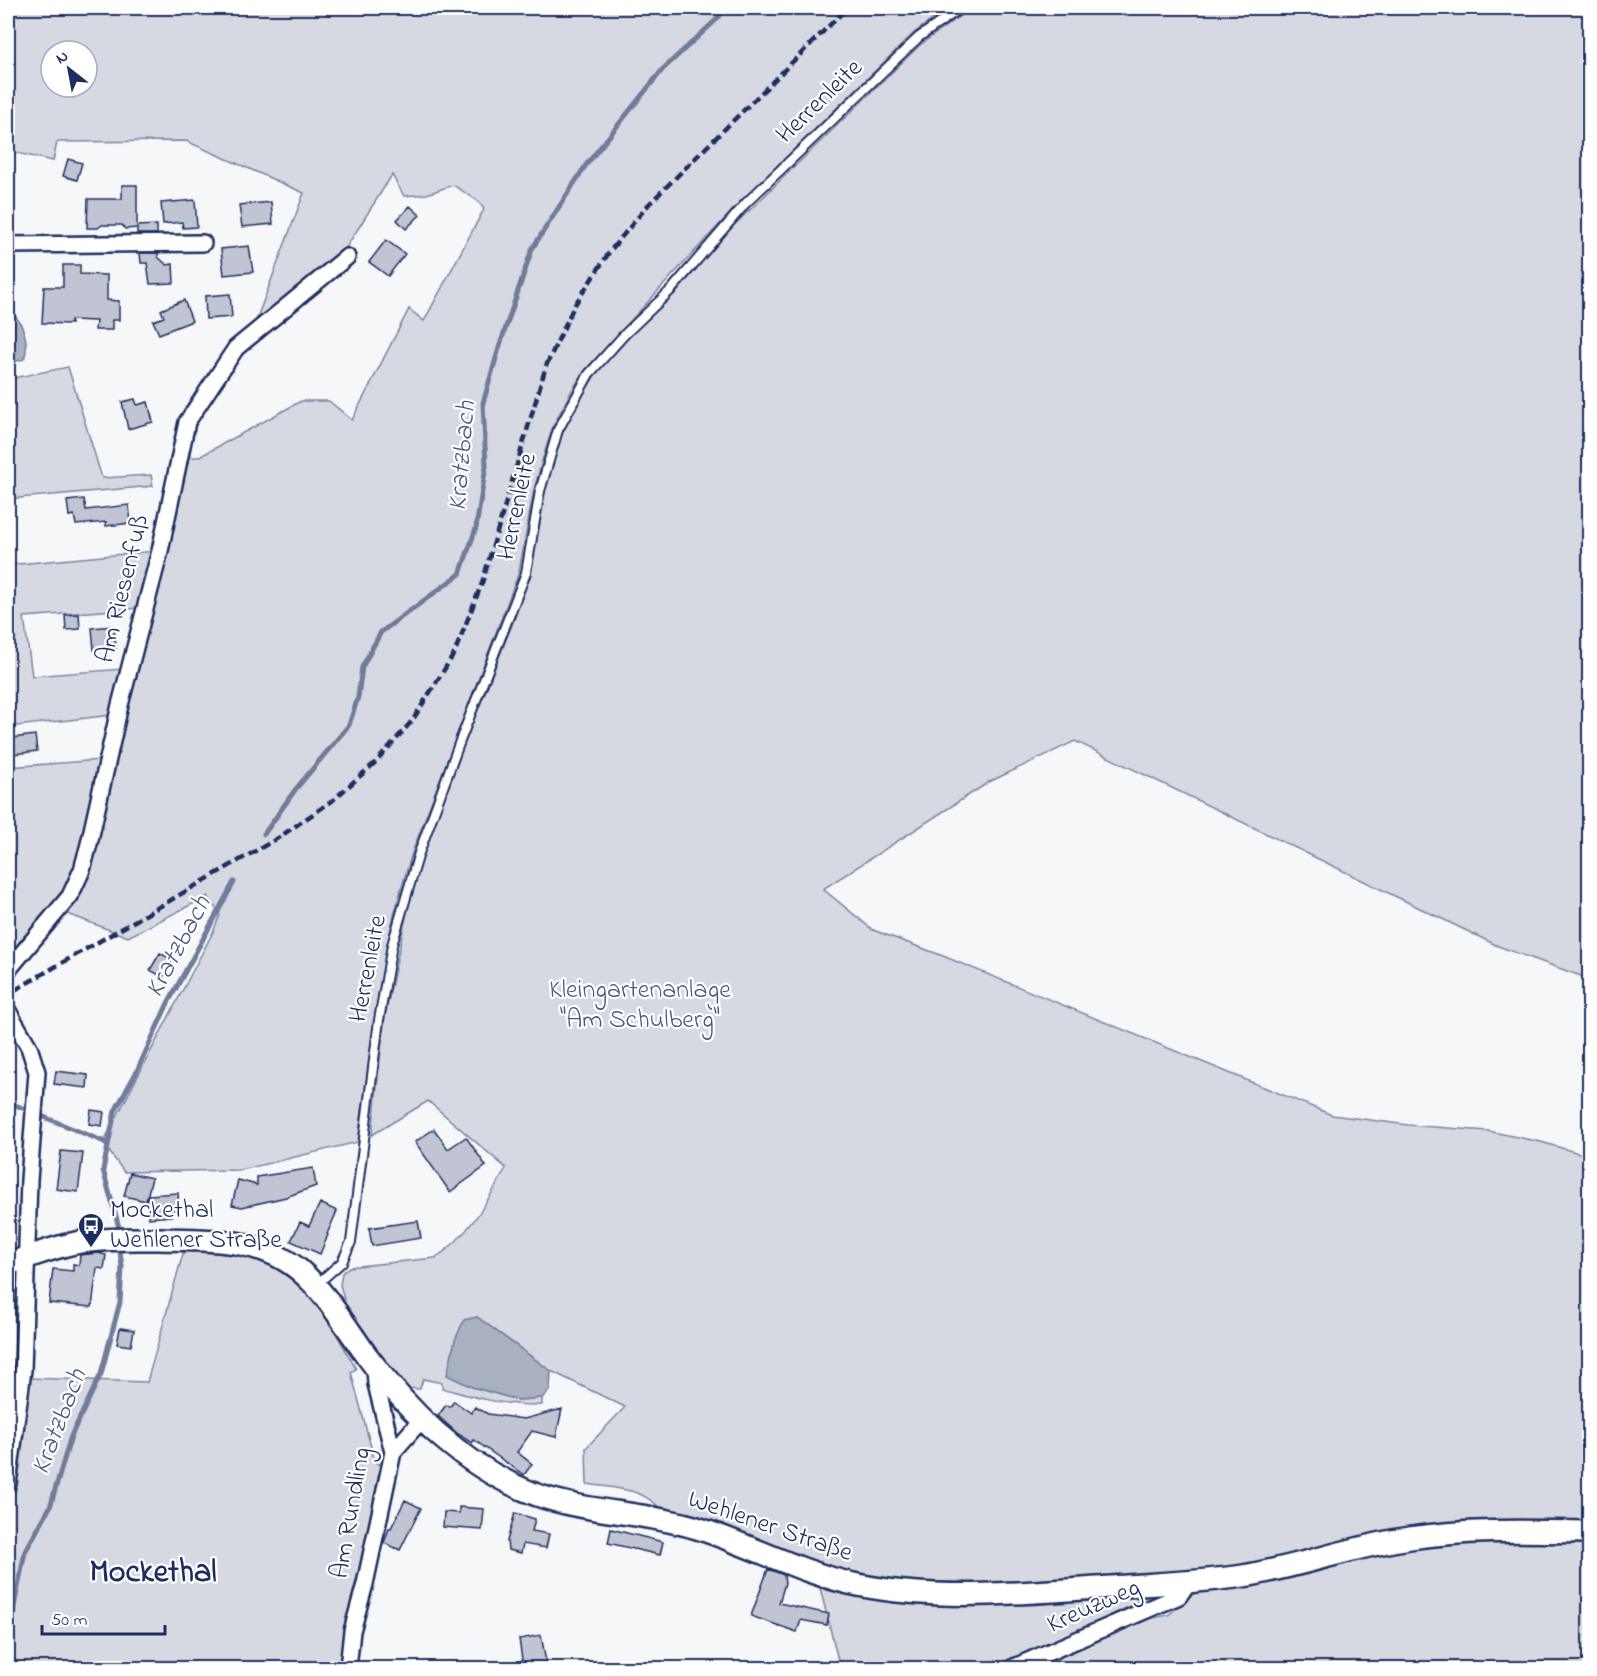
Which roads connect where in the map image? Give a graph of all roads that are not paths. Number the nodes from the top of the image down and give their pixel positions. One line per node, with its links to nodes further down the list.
1 (961, 8): 9 (lane, Herrenleite)
2 (204, 243): 3 (street)
3 (8, 245)
4 (347, 257): 5 (street, Am Riesenfuß)
5 (8, 970)
6 (8, 1011): 7 (street)
7 (28, 1257): 8 (street, Wehlener Straße); 9 (street, Wehlener Straße); 13 (street)
8 (8, 1264)
9 (316, 1286): 10 (street, Wehlener Straße)
10 (375, 1366): 11 (street, Wehlener Straße); 12 (street, Am Rundling)
11 (422, 1419): 12 (street); 15 (street, Wehlener Straße)
12 (393, 1452): 16 (street, Am Rundling)
13 (8, 1484)
14 (1590, 1532): 15 (street, Wehlener Straße)
15 (1189, 1581): 17 (street, Kreuzweg)
16 (348, 1668)
17 (1012, 1668)

